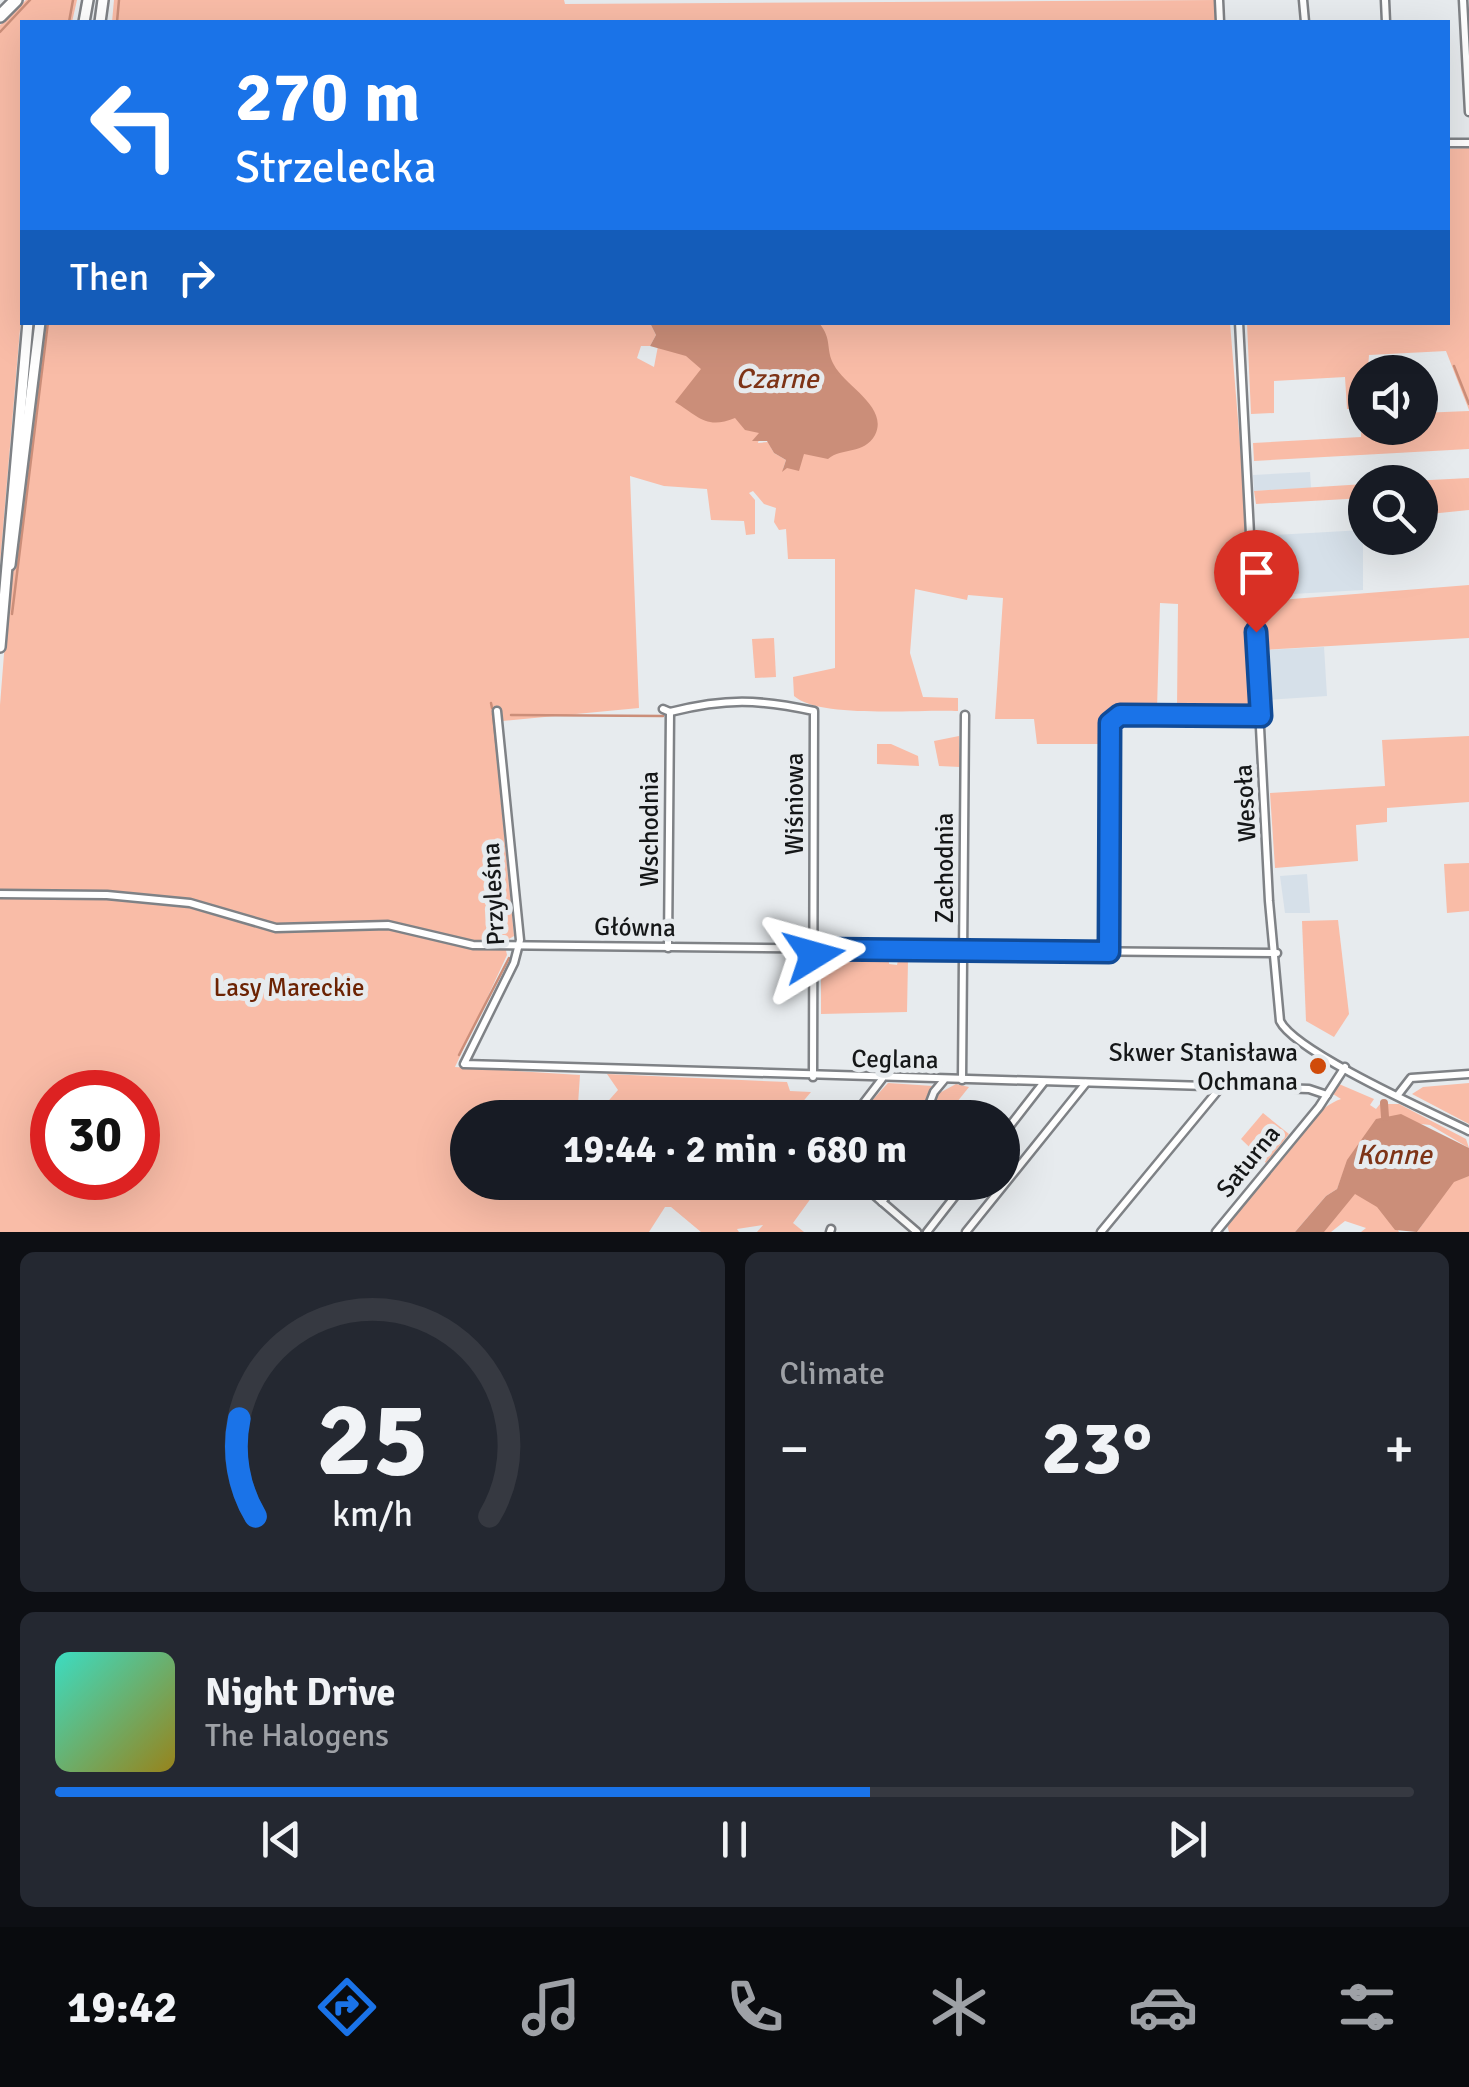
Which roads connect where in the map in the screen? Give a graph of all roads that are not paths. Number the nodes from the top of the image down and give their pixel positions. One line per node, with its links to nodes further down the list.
1 (16, 0): 3 (highway)
2 (1463, 0): 4 (street)
3 (0, 16)
4 (1469, 112)
5 (28, 325): 8 (main road)
6 (40, 325): 8 (main road)
7 (1238, 325): 13 (street, Wesoła)
8 (3, 612): 9 (main road)
9 (0, 646)
10 (814, 710): 16 (street, Wschodnia); 17 (street, Wiśniowa)
11 (497, 711): 15 (street, Przyleśna)
12 (965, 715): 18 (street, Zachodnia)
13 (1261, 716): 19 (street); 20 (street, Wesoła)
14 (0, 894): 15 (street, Główna)
15 (518, 946): 16 (street, Główna); 21 (street, Przyleśna)
16 (668, 948): 17 (street, Główna)
17 (814, 949): 18 (street, Główna); 24 (street, Wiśniowa)
18 (963, 949): 19 (street, Główna); 27 (street, Zachodnia)
19 (1109, 952): 20 (street, Główna)
20 (1277, 953): 22 (street, Wesoła)
21 (462, 1062): 24 (street, Ceglana)
22 (1345, 1067): 31 (street, Saturna); 32 (street, Wesoła)
23 (1469, 1074): 32 (street)
24 (813, 1077): 25 (street, Ceglana)
25 (883, 1078): 26 (street, Ceglana); 33 (street)
26 (944, 1080): 27 (street, Ceglana); 34 (street)
27 (962, 1080): 28 (street, Ceglana)
28 (1045, 1082): 29 (street, Ceglana); 35 (street)
29 (1086, 1083): 30 (street, Ceglana); 43 (street)
30 (1220, 1088): 31 (street, Ceglana); 40 (street)
31 (1327, 1095): 44 (street, Saturna)
32 (1397, 1096): 36 (street, Wesoła)
33 (866, 1100)
34 (931, 1100)
35 (1020, 1113)
36 (1469, 1132)
37 (880, 1200): 39 (street)
38 (952, 1200): 42 (street)
39 (882, 1202): 41 (street)
40 (1104, 1231)
41 (918, 1232)
42 (926, 1232)
43 (966, 1232)
44 (1216, 1232)

